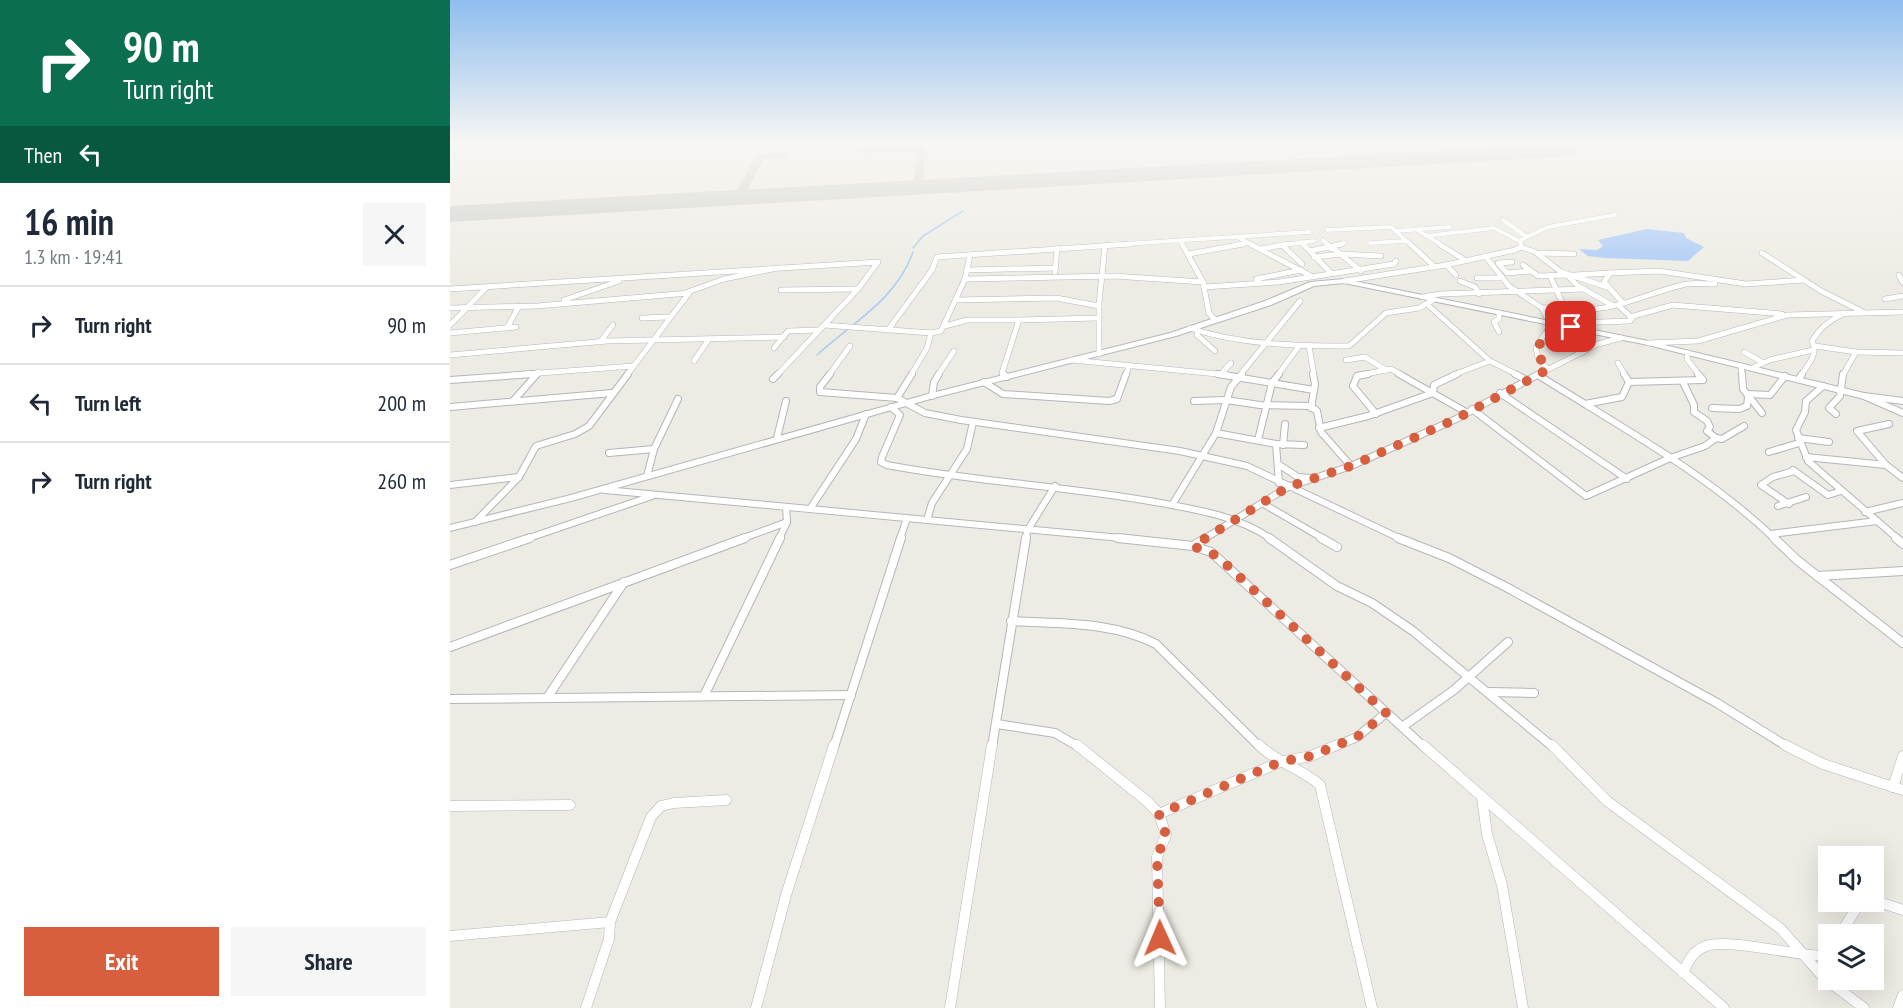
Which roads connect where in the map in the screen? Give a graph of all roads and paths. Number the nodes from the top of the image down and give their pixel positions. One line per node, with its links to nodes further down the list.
1 (1615, 214): 10 (street)
2 (1503, 220): 10 (street)
3 (1450, 227): 5 (street)
4 (1327, 230): 6 (street)
5 (1417, 230): 6 (street); 8 (street)
6 (1396, 231): 14 (street)
7 (1310, 232): 9 (street)
8 (1426, 236): 20 (street); 34 (street)
9 (1237, 237): 12 (street); 16 (street)
10 (1527, 237): 20 (street)
11 (1323, 240): 22 (street)
12 (1180, 241): 18 (street); 27 (street)
13 (1314, 241): 15 (street)
14 (1406, 241): 28 (street); 42 (street)
15 (1301, 242): 19 (street); 24 (street)
16 (1248, 243): 23 (street); 27 (street)
17 (1344, 243): 22 (street)
18 (1105, 245): 21 (street); 53 (street)
19 (1282, 245): 23 (street); 33 (street)
20 (1521, 245): 25 (street); 31 (street)
21 (1057, 248): 30 (street); 43 (street)
22 (1332, 248): 24 (street); 28 (street)
23 (1261, 249): 35 (street)
24 (1310, 251): 32 (street)
25 (1540, 253): 29 (street); 51 (street)
26 (1762, 253): 63 (street)
27 (1189, 254): 70 (street)
28 (1341, 254): 32 (street); 44 (street)
29 (1574, 254)
30 (970, 255): 45 (street); 114 (street)
31 (1485, 256): 34 (street); 60 (street)
32 (1314, 257): 47 (street)
33 (1294, 258): 35 (street); 41 (street)
34 (1463, 260): 38 (street)
35 (1279, 261): 41 (street)
36 (1396, 261): 44 (street)
37 (1512, 262): 48 (street)
38 (1446, 265): 42 (street); 50 (street)
39 (1523, 265): 46 (street)
40 (775, 267): 57 (street); 74 (street); 78 (street)
41 (1302, 267): 54 (street); 67 (street)
42 (1435, 267): 56 (street)
43 (1055, 268): 45 (street); 58 (street)
44 (1359, 269): 47 (street); 56 (street)
45 (967, 270): 62 (street)
46 (1530, 271): 48 (street); 55 (street)
47 (1331, 273): 54 (street)
48 (1519, 273): 55 (street)
49 (1610, 273): 51 (street); 68 (street); 71 (street)
50 (1456, 275)
51 (1570, 275): 61 (street); 66 (street); 71 (street); 76 (street)
52 (1899, 275): 69 (street)
53 (1101, 276): 58 (street); 70 (street); 89 (street)
54 (1311, 276): 67 (street)
55 (1537, 276): 61 (street)
56 (1367, 277): 64 (street)
57 (625, 278): 72 (street); 87 (street)
58 (1054, 278): 62 (street)
59 (1477, 278): 60 (street)
60 (1502, 278): 79 (street)
61 (1551, 278): 75 (street)
62 (965, 279): 83 (street)
63 (1804, 280): 68 (street); 98 (street)
64 (1344, 281): 85 (main road); 105 (main road)
65 (1460, 281): 80 (street)
66 (1579, 281)
67 (1259, 283): 70 (street)
68 (1733, 283): 86 (street)
69 (1903, 283)
70 (1203, 285): 105 (street)
71 (1605, 286): 76 (street); 86 (street)
72 (487, 287): 73 (street); 92 (street)
73 (450, 289)
74 (858, 289): 77 (street); 112 (street)
75 (1554, 289): 76 (street); 79 (street); 90 (street)
76 (1584, 289): 86 (street)
77 (781, 290)
78 (685, 293): 87 (street); 100 (street)
79 (1518, 293): 80 (street); 93 (street)
80 (1479, 294): 85 (street)
81 (1903, 296): 82 (street)
82 (1885, 299)
83 (956, 300): 89 (street); 110 (street)
84 (1300, 301): 124 (street)
85 (1428, 301): 96 (main road); 130 (street); 143 (street)
86 (1618, 304): 94 (street); 101 (street)
87 (551, 305): 88 (street)
88 (519, 306): 92 (street); 113 (street)
89 (1099, 306): 103 (street)
90 (1564, 307): 93 (street); 94 (street)
91 (450, 308): 92 (street)
92 (465, 308): 107 (street)
93 (1542, 308): 109 (street)
94 (1590, 309): 106 (street)
95 (1903, 312): 98 (street)
96 (1499, 313): 109 (main road); 116 (street)
97 (1852, 313): 98 (street); 99 (street); 128 (street)
98 (1864, 313)
99 (1787, 315): 101 (street); 125 (street)
100 (669, 317): 102 (street); 122 (street)
101 (1630, 317): 106 (street)
102 (642, 318)
103 (1098, 318): 104 (street); 138 (street)
104 (1019, 320): 110 (street); 157 (street)
105 (1215, 320): 115 (main road)
106 (1602, 322): 109 (street)
107 (450, 325)
108 (613, 325): 123 (street)
109 (1561, 325): 120 (main road); 133 (street); 151 (street)
110 (945, 326): 118 (street)
111 (516, 327): 113 (street)
112 (822, 327): 114 (street); 119 (street); 159 (street)
113 (507, 328): 117 (street)
114 (888, 330): 118 (street)
115 (1194, 330): 124 (street); 132 (street); 138 (main road)
116 (1499, 332)
117 (450, 333)
118 (931, 333): 177 (street)
119 (784, 337): 121 (street); 127 (street)
120 (1621, 338): 125 (main road); 133 (street)
121 (709, 339): 122 (street); 142 (street)
122 (655, 340): 123 (street); 147 (street)
123 (600, 342): 139 (street)
124 (1268, 342): 129 (street); 158 (street)
125 (1648, 343): 136 (main road)
126 (850, 346): 177 (street)
127 (774, 348)
128 (1814, 348): 135 (street); 144 (street); 160 (street)
129 (1298, 349): 130 (street); 166 (street)
130 (1310, 349): 168 (street)
131 (954, 351): 173 (street)
132 (1215, 351)
133 (1583, 352): 151 (street)
134 (1744, 352): 144 (street)
135 (1856, 352): 137 (street); 169 (street)
136 (1688, 353): 149 (main road); 165 (street)
137 (1903, 353)
138 (1099, 354): 140 (main road)
139 (450, 355)
140 (1071, 360): 148 (street); 157 (main road)
141 (1346, 360): 152 (street)
142 (694, 361)
143 (1490, 361): 162 (street); 171 (street)
144 (1762, 362): 150 (street)
145 (1231, 363): 154 (street)
146 (1618, 363): 164 (street)
147 (633, 366): 153 (street); 170 (street)
148 (1129, 366): 154 (street); 163 (street)
149 (1741, 366): 150 (main road); 174 (street)
150 (1752, 368): 156 (main road)
151 (1548, 369): 155 (street)
152 (1386, 370): 171 (street); 193 (street)
153 (538, 372): 161 (street); 179 (street)
154 (1221, 374): 158 (street)
155 (1538, 375): 162 (street); 183 (street)
156 (1785, 376): 160 (main road); 174 (street)
157 (1007, 377): 163 (main road)
158 (1238, 378): 166 (street); 178 (street)
159 (773, 379)
160 (1799, 379): 167 (main road)
161 (450, 380)
162 (1527, 380): 172 (street)
163 (984, 382): 173 (main road)
164 (1629, 382): 165 (street); 183 (street)
165 (1683, 382): 202 (street)
166 (1272, 383): 168 (street); 184 (street)
167 (1823, 386): 169 (main road); 204 (street)
168 (1314, 390): 187 (street)
169 (1843, 392): 175 (main road); 194 (street)
170 (612, 393): 179 (street); 219 (street)
171 (1433, 393): 189 (street); 193 (street)
172 (1500, 393): 189 (street); 222 (street)
173 (932, 396): 177 (main road)
174 (1748, 396): 188 (street); 190 (street)
175 (1864, 396): 182 (main road); 191 (street)
176 (678, 399): 208 (street)
177 (902, 400): 186 (main road); 195 (street)
178 (1226, 400): 181 (street); 184 (street); 200 (street)
179 (513, 401): 185 (street)
180 (786, 401): 201 (street)
181 (1194, 401)
182 (1903, 401)
183 (1584, 404): 213 (street)
184 (1265, 405): 187 (street); 203 (street)
185 (450, 407)
186 (891, 407): 192 (main road); 218 (street)
187 (1311, 408): 199 (street)
188 (1712, 408)
189 (1469, 411): 216 (street); 222 (street)
190 (1762, 413)
191 (1903, 413)
192 (866, 414): 201 (main road); 237 (street)
193 (1376, 414): 199 (street)
194 (1836, 414)
195 (973, 422): 211 (street); 218 (street)
196 (1285, 424): 206 (street)
197 (1889, 424): 215 (street)
198 (1744, 426): 202 (street)
199 (1319, 428): 216 (street)
200 (1216, 433): 203 (street); 211 (street)
201 (777, 438): 217 (main road)
202 (1716, 438): 213 (street)
203 (1258, 440): 206 (street)
204 (1798, 441): 205 (street); 209 (street); 212 (street)
205 (1829, 442)
206 (1279, 444): 207 (street); 214 (street)
207 (1304, 445)
208 (654, 449): 210 (street); 217 (street)
209 (1769, 452)
210 (609, 453)
211 (1203, 455): 223 (street); 234 (street)
212 (1806, 457): 215 (street); 228 (street)
213 (1670, 458): 222 (street); 247 (street)
214 (1278, 464): 220 (street); 223 (street)
215 (1886, 465): 221 (street)
216 (1351, 466): 220 (street)
217 (647, 476): 227 (main road)
218 (949, 476): 225 (street); 241 (street)
219 (519, 477): 224 (street); 243 (street)
220 (1316, 478): 226 (street)
221 (1903, 478)
222 (1627, 479)
223 (1279, 483): 226 (street)
224 (450, 485)
225 (1055, 486): 234 (street); 246 (street)
226 (1288, 487): 231 (street); 271 (street)
227 (605, 490): 229 (street); 243 (main road)
228 (1841, 491): 233 (street); 238 (street)
229 (654, 496): 236 (street); 251 (street)
230 (1806, 497): 233 (street)
231 (1262, 503): 240 (street); 250 (street)
232 (1903, 503): 238 (street)
233 (1789, 504): 235 (street)
234 (1172, 506): 240 (street)
235 (1779, 506)
236 (786, 507): 237 (street); 244 (street)
237 (810, 509): 239 (street)
238 (1865, 512): 242 (street)
239 (907, 518): 241 (street); 262 (street)
240 (1234, 519): 249 (street); 259 (street)
241 (927, 520): 246 (street)
242 (1877, 521): 247 (street); 248 (street)
243 (475, 522): 245 (main road)
244 (786, 522): 254 (street); 263 (street)
245 (450, 528)
246 (1027, 531): 249 (street); 255 (street)
247 (1771, 534): 253 (street)
248 (1903, 544)
249 (1193, 546): 266 (street)
250 (1337, 547)
251 (450, 565)
252 (1903, 571): 253 (street)
253 (1817, 576): 257 (street)
254 (624, 582): 258 (street); 264 (street)
255 (1011, 621): 267 (street); 270 (street)
256 (1508, 642): 259 (street)
257 (1903, 643)
258 (450, 647)
259 (1468, 676): 260 (street); 268 (street)
260 (1487, 691): 261 (street); 282 (street)
261 (1534, 693)
262 (851, 695): 263 (street); 287 (street)
263 (704, 696): 264 (street)
264 (548, 698): 265 (street)
265 (450, 699)
266 (1386, 713): 268 (street); 270 (street)
267 (997, 724): 277 (street); 288 (street)
268 (1402, 727): 273 (street)
269 (1903, 756): 271 (street)
270 (1280, 762): 277 (street); 290 (street)
271 (1893, 787): 272 (street)
272 (1903, 790)
273 (1482, 798): 284 (street); 291 (street)
274 (726, 800): 279 (street)
275 (570, 805): 276 (street)
276 (450, 806)
277 (1159, 814): 289 (street)
278 (1903, 910): 280 (street)
279 (610, 922): 281 (street); 286 (street)
280 (1846, 924)
281 (450, 936)
282 (1802, 956): 283 (street); 284 (street); 293 (street)
283 (1818, 956)
284 (1683, 973): 292 (street)
285 (1903, 995): 294 (street)
286 (586, 1008)
287 (756, 1008)
288 (950, 1008)
289 (1160, 1008)
290 (1372, 1008)
291 (1523, 1008)
292 (1724, 1008)
293 (1864, 1008)
294 (1898, 1008)

